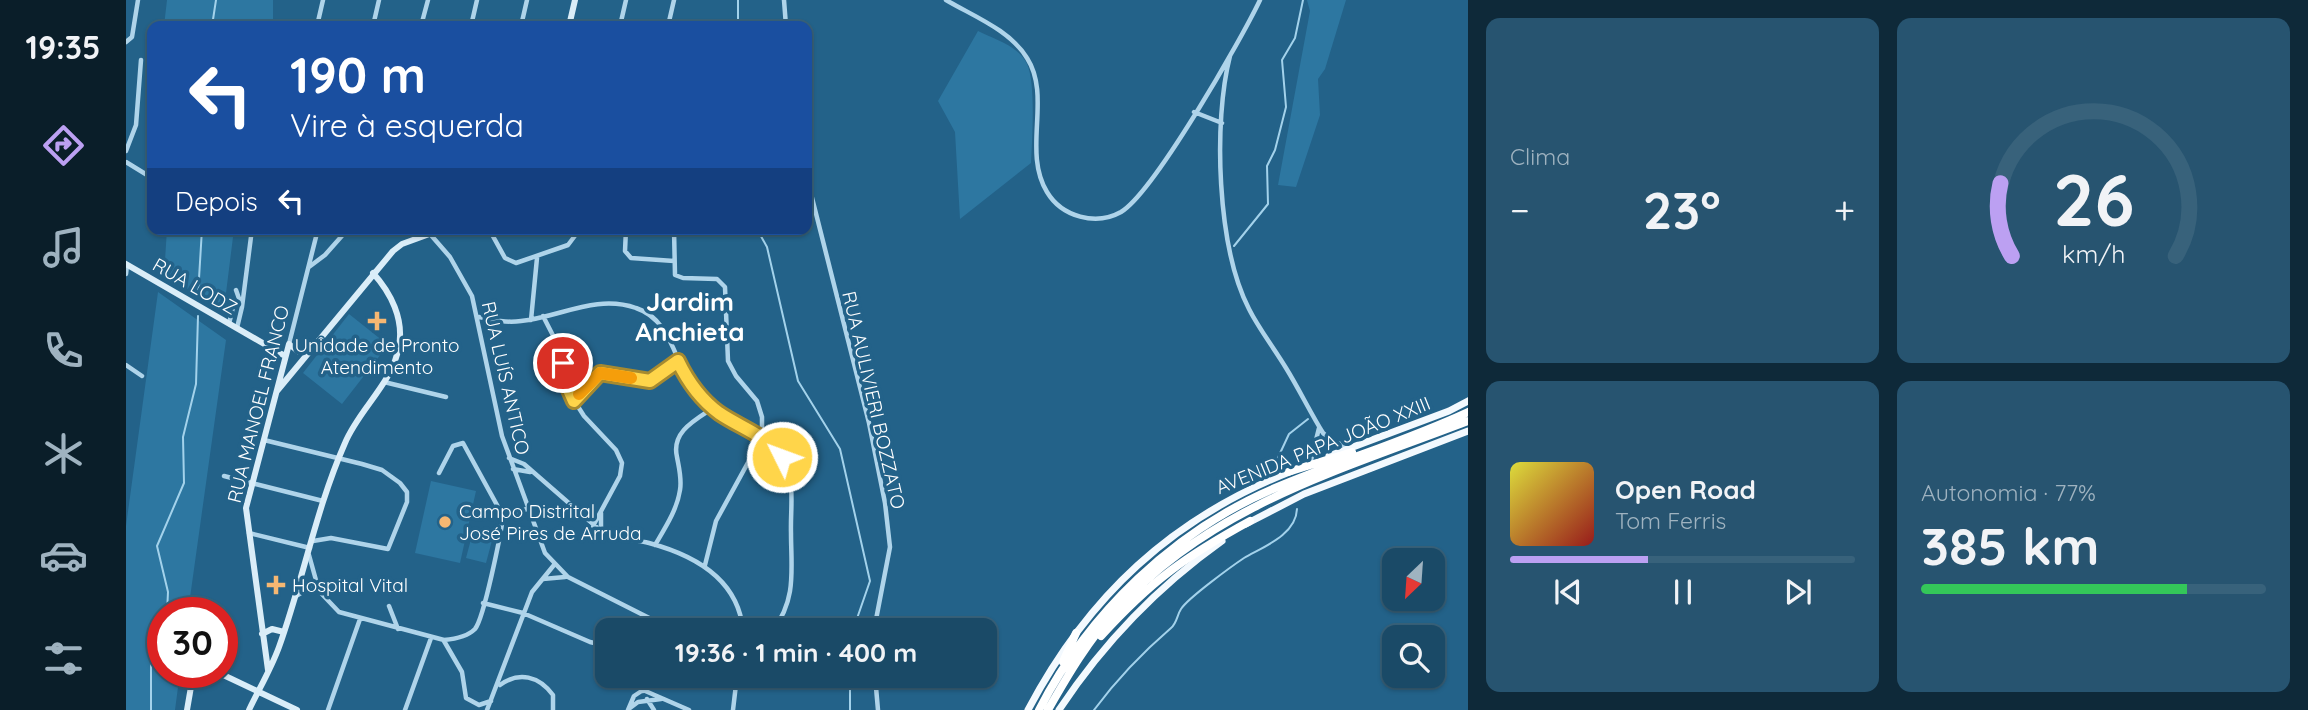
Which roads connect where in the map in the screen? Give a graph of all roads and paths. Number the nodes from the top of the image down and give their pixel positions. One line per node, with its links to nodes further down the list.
1 (138, 0): 22 (street)
2 (323, 0): 13 (street)
3 (379, 0): 14 (street)
4 (428, 0): 15 (street)
5 (477, 0): 16 (street)
6 (527, 0): 17 (street)
7 (575, 0): 18 (street)
8 (626, 0): 19 (street)
9 (674, 0): 20 (street)
10 (784, 0): 21 (street)
11 (946, 0): 25 (street)
12 (1260, 0): 23 (street)
13 (318, 21)
14 (374, 21)
15 (422, 21)
16 (472, 21)
17 (522, 21)
18 (570, 21)
19 (621, 21)
20 (669, 21)
21 (786, 21)
22 (126, 42)
23 (1231, 51): 25 (street); 26 (street)
24 (141, 60): 27 (street)
25 (1194, 112): 26 (street)
26 (1222, 123): 68 (street)
27 (126, 151)
28 (126, 162): 29 (street)
29 (147, 175)
30 (812, 198): 105 (street, RUA AULIVIERI BOZZATO)
31 (251, 235): 47 (street)
32 (316, 235): 43 (street, RUA MANOEL FRANCO)
33 (343, 235): 43 (street)
34 (427, 235): 44 (street)
35 (431, 235): 50 (street, RUA LUÍS ANTICO)
36 (493, 235): 40 (street)
37 (576, 235): 40 (street)
38 (626, 235): 41 (street)
39 (674, 235): 41 (street)
40 (537, 258): 51 (street)
41 (674, 261): 70 (street)
42 (127, 264): 45 (street); 52 (street, RUA LODZ)
43 (308, 267): 54 (street, RUA MANOEL FRANCO)
44 (373, 273): 55 (street); 60 (street)
45 (126, 274)
46 (236, 290): 47 (street)
47 (242, 306): 53 (street)
48 (233, 307): 52 (street)
49 (543, 316): 51 (street); 57 (street); 63 (street)
50 (478, 317): 51 (street); 75 (street, RUA LUÍS ANTICO)
51 (531, 320)
52 (229, 324): 53 (street, RUA LODZ)
53 (237, 328): 56 (street, RUA LODZ)
54 (289, 344): 55 (street); 56 (street, RUA MANOEL FRANCO)
55 (312, 349): 61 (street)
56 (285, 356): 61 (street, RUA MANOEL FRANCO)
57 (678, 361): 63 (street); 65 (street)
58 (126, 365): 59 (street)
59 (142, 376)
60 (384, 382): 62 (street); 74 (street)
61 (276, 392): 71 (street, RUA MANOEL FRANCO)
62 (446, 397)
63 (574, 401): 85 (street)
64 (1468, 401): 73 (main road, AVENIDA PAPA JOÃO XXIII)
65 (713, 408): 70 (street); 91 (street)
66 (1468, 412): 72 (highway, AVENIDA PAPA JOÃO XXIII)
67 (1468, 421): 116 (highway, AVENIDA PAPA JOÃO XXIII)
68 (1320, 427): 73 (street); 76 (street)
69 (1468, 431): 87 (main road, AVENIDA PAPA JOÃO XXIII)
70 (762, 437): 94 (street); 104 (street)
71 (263, 439): 74 (street); 82 (street, RUA MANOEL FRANCO)
72 (1382, 446): 78 (highway); 118 (highway, AVENIDA PAPA JOÃO XXIII)
73 (1350, 447): 76 (main road, AVENIDA PAPA JOÃO XXIII)
74 (339, 458): 83 (street); 92 (street)
75 (509, 458): 77 (street, RUA LUÍS ANTICO); 80 (street)
76 (1310, 464): 78 (main road, AVENIDA PAPA JOÃO XXIII)
77 (513, 469): 80 (street); 84 (street, RUA LUÍS ANTICO)
78 (1288, 472): 109 (main road, AVENIDA PAPA JOÃO XXIII)
79 (439, 473): 86 (street)
80 (534, 473): 88 (street)
81 (224, 476): 82 (street)
82 (251, 483): 83 (street); 90 (street, RUA MANOEL FRANCO)
83 (323, 502): 92 (street)
84 (527, 509): 86 (street); 93 (street, RUA LUÍS ANTICO)
85 (601, 512): 88 (street); 89 (street)
86 (503, 516): 99 (street)
87 (1250, 521): 116 (highway); 144 (main road, AVENIDA PAPA JOÃO XXIII)
88 (593, 526): 89 (street)
89 (600, 531): 91 (street)
90 (248, 533): 92 (street); 110 (street, RUA MANOEL FRANCO)
91 (655, 545): 94 (street)
92 (311, 548): 97 (street); 98 (street)
93 (554, 565): 95 (street, RUA LUÍS ANTICO); 96 (street)
94 (705, 565): 103 (street)
95 (568, 577): 96 (street); 102 (street, RUA LUÍS ANTICO)
96 (542, 579): 101 (street)
97 (316, 584): 98 (street); 106 (street)
98 (296, 596): 108 (street)
99 (483, 603): 101 (street); 112 (street)
100 (388, 606): 107 (street)
101 (523, 613): 113 (street); 120 (street)
102 (649, 618)
103 (739, 618)
104 (781, 618)
105 (876, 618)
106 (360, 619): 107 (street); 132 (street)
107 (398, 629): 111 (street)
108 (284, 632): 110 (street); 115 (street)
109 (1076, 633): 118 (highway); 141 (main road, AVENIDA PAPA JOÃO XXIII)
110 (262, 634): 114 (street, RUA MANOEL FRANCO)
111 (431, 638): 112 (street); 133 (street)
112 (444, 640): 128 (street)
113 (595, 643)
114 (264, 646): 115 (street); 117 (street, RUA MANOEL FRANCO)
115 (278, 650): 117 (street)
116 (1076, 664): 143 (highway, AVENIDA PAPA JOÃO XXIII)
117 (268, 671): 125 (street)
118 (1056, 677): 142 (highway, AVENIDA PAPA JOÃO XXIII)
119 (238, 682): 125 (street)
120 (499, 685): 128 (street); 135 (street)
121 (191, 688): 129 (street)
122 (736, 688): 139 (street)
123 (876, 688): 140 (street)
124 (643, 690): 126 (street); 127 (street); 136 (street)
125 (258, 691): 130 (street); 131 (street)
126 (666, 699): 127 (street); 138 (street)
127 (648, 700): 136 (street); 137 (street)
128 (491, 701): 134 (street)
129 (187, 710)
130 (249, 710)
131 (297, 710)
132 (328, 710)
133 (405, 710)
134 (487, 710)
135 (553, 710)
136 (628, 710)
137 (654, 710)
138 (689, 710)
139 (733, 710)
140 (878, 710)
141 (1028, 710)
142 (1039, 710)
143 (1048, 710)
144 (1059, 710)

